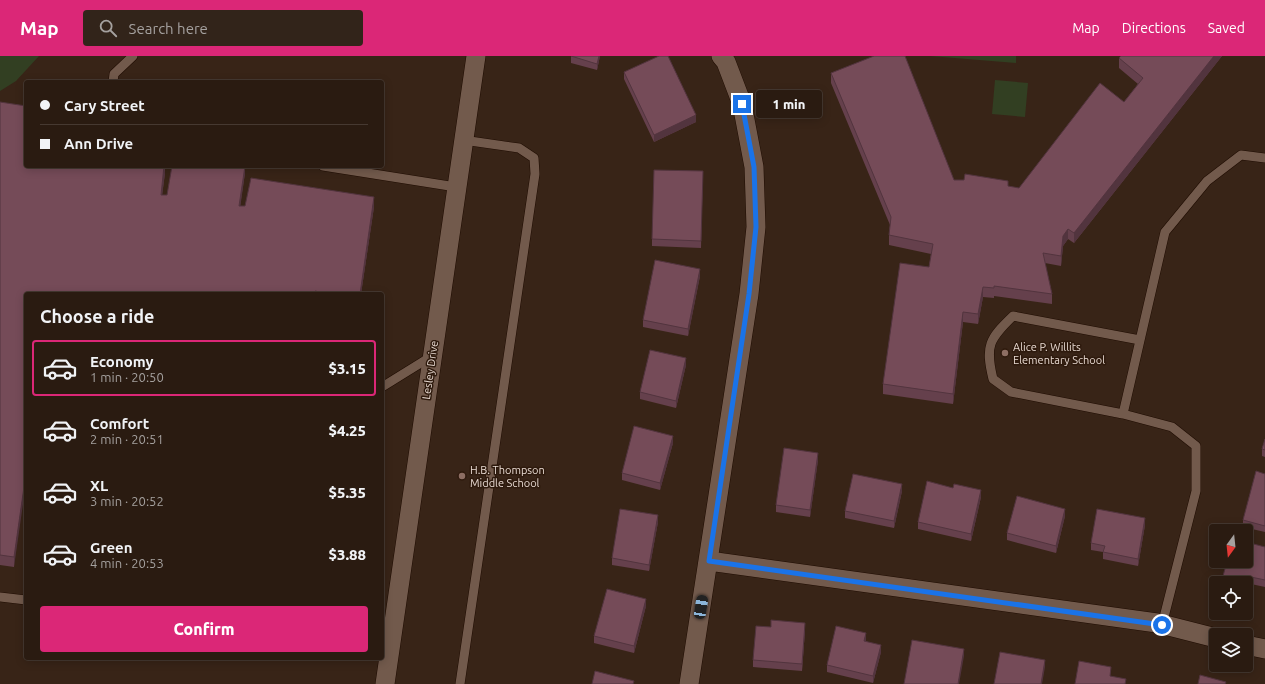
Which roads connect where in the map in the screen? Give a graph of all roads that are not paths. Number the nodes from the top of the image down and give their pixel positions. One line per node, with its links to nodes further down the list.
1 (133, 56): 4 (lane)
2 (476, 56): 5 (street, Lesley Drive)
3 (721, 56): 13 (street)
4 (112, 80)
5 (463, 140): 8 (street, Lesley Drive); 22 (lane)
6 (1265, 158): 9 (lane)
7 (337, 168): 8 (lane)
8 (456, 187): 10 (street, Lesley Drive)
9 (1140, 340): 12 (lane); 12 (lane)
10 (432, 356): 11 (lane); 20 (street, Lesley Drive)
11 (384, 386)
12 (1123, 414): 16 (lane)
13 (709, 561): 16 (street); 23 (street)
14 (0, 597): 15 (lane)
15 (24, 600)
16 (1162, 625): 17 (street)
17 (1209, 636)
18 (1253, 646): 19 (street)
19 (1265, 649)
20 (386, 652): 21 (street, Lesley Drive)
21 (385, 684)
22 (460, 684)
23 (689, 684)

